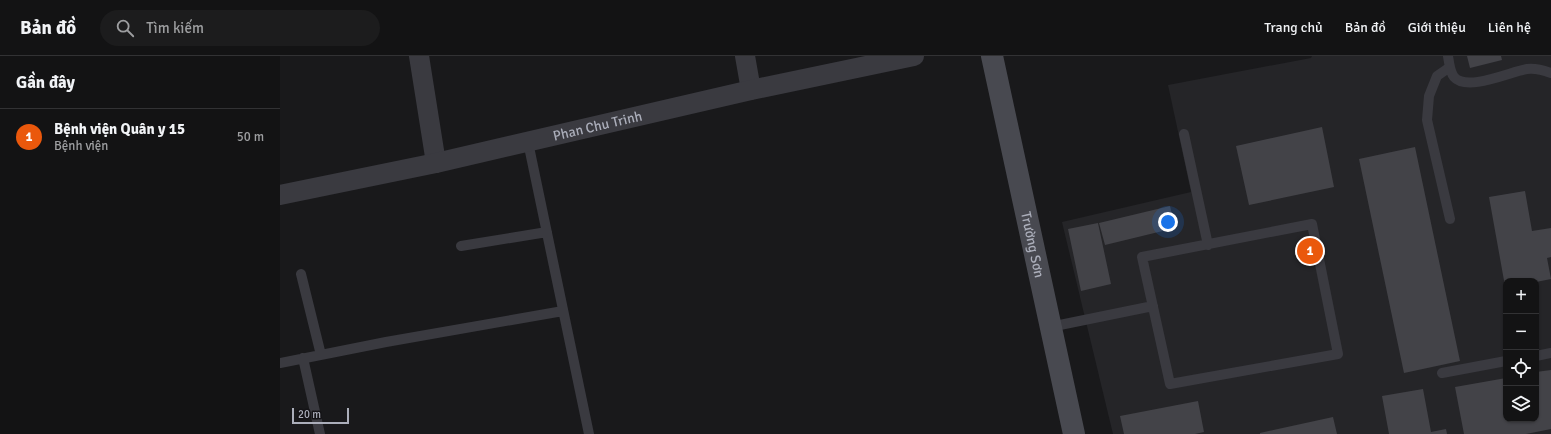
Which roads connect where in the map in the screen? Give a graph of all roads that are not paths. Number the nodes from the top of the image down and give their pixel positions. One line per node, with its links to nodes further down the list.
1 (419, 56): 11 (street)
2 (745, 56): 8 (street)
3 (914, 56): 8 (street, Phan Chu Trinh)
4 (992, 56): 20 (street, Trường Sơn)
5 (1448, 56): 6 (lane)
6 (1450, 67): 7 (lane); 13 (lane)
7 (1551, 73)
8 (752, 90): 10 (street, Phan Chu Trinh)
9 (1184, 134): 15 (lane)
10 (528, 142): 11 (street, Phan Chu Trinh); 14 (lane)
11 (436, 163): 12 (street, Phan Chu Trinh)
12 (280, 195)
13 (1450, 220)
14 (547, 232): 16 (lane); 19 (lane)
15 (1208, 245): 18 (lane); 18 (lane)
16 (461, 246)
17 (301, 274): 22 (lane)
18 (1153, 306): 20 (lane)
19 (563, 311): 22 (lane); 29 (lane)
20 (1050, 327): 30 (street, Trường Sơn)
21 (1551, 353): 23 (lane)
22 (321, 355): 24 (lane)
23 (1539, 355)
24 (303, 358): 26 (lane); 28 (lane)
25 (1503, 362): 27 (lane)
26 (280, 363)
27 (1442, 372)
28 (320, 434)
29 (589, 434)
30 (1074, 434)

